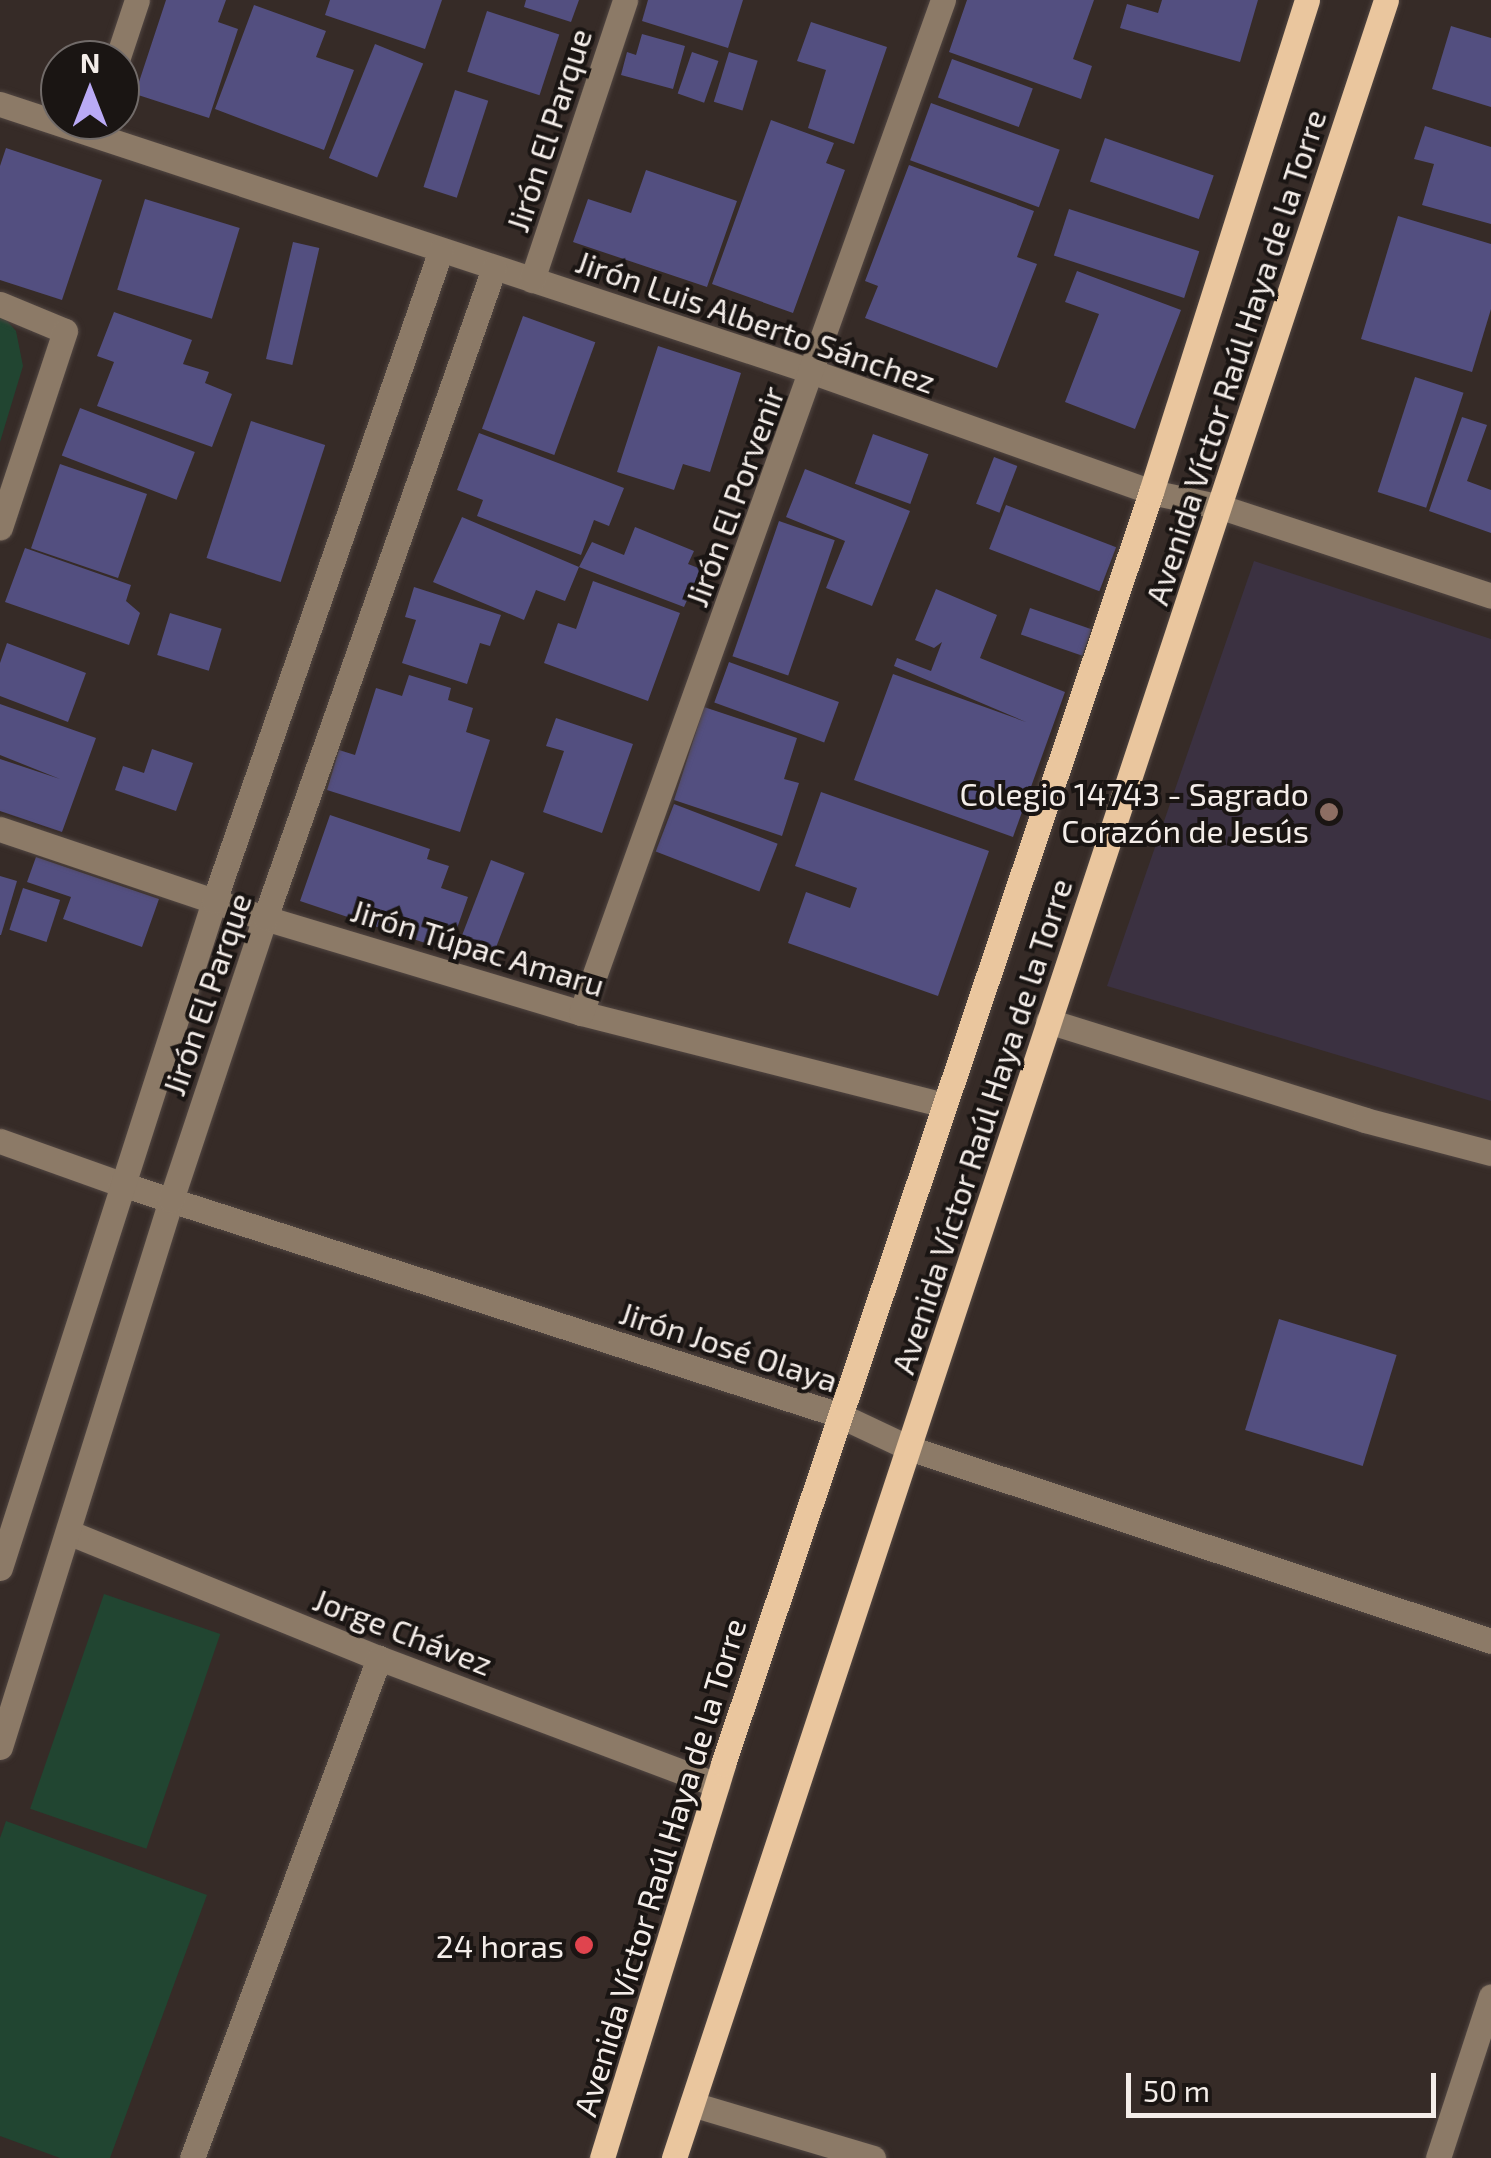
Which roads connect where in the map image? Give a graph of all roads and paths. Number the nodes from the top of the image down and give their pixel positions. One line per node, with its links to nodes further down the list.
1 (137, 0): 6 (street)
2 (624, 0): 12 (street, Jirón El Parque)
3 (943, 0): 14 (street, Jirón El Porvenir)
4 (1307, 0): 15 (main road, Avenida Víctor Raúl Haya de la Torre)
5 (1386, 0): 16 (main road, Avenida Víctor Raúl Haya de la Torre)
6 (124, 40)
7 (0, 104): 8 (street, Jirón Luis Alberto Sánchez)
8 (40, 114)
9 (132, 140): 10 (street, Jirón Luis Alberto Sánchez)
10 (441, 250): 11 (street, Jirón Luis Alberto Sánchez); 20 (street, Jirón El Parque)
11 (494, 268): 12 (street, Jirón Luis Alberto Sánchez); 21 (street, Jirón El Parque)
12 (532, 280): 14 (street, Jirón Luis Alberto Sánchez)
13 (0, 304): 17 (street)
14 (813, 372): 15 (street, Jirón Luis Alberto Sánchez); 22 (street, Jirón El Porvenir)
15 (1151, 492): 16 (street, Jirón Luis Alberto Sánchez); 24 (main road, Avenida Víctor Raúl Haya de la Torre)
16 (1221, 508): 18 (street, Jirón Luis Alberto Sánchez); 23 (main road, Avenida Víctor Raúl Haya de la Torre)
17 (0, 528)
18 (1491, 596)
19 (0, 829): 20 (street, Jirón Túpac Amaru)
20 (214, 900): 21 (street, Jirón Túpac Amaru); 27 (street, Jirón El Parque)
21 (265, 918): 22 (street, Jirón Túpac Amaru); 28 (street, Jirón El Parque)
22 (581, 1013): 24 (street, Jirón Túpac Amaru)
23 (1048, 1021): 26 (street); 30 (main road, Avenida Víctor Raúl Haya de la Torre)
24 (944, 1106): 29 (main road, Avenida Víctor Raúl Haya de la Torre)
25 (0, 1141): 27 (street, Jirón José Olaya)
26 (1491, 1153)
27 (121, 1184): 28 (street, Jirón José Olaya); 32 (street, Jirón El Parque)
28 (171, 1200): 29 (street, Jirón José Olaya); 31 (street, Jirón El Parque)
29 (839, 1415): 30 (street, Jirón José Olaya); 36 (main road, Avenida Víctor Raúl Haya de la Torre)
30 (910, 1448): 33 (street, Jirón José Olaya); 38 (main road, Avenida Víctor Raúl Haya de la Torre)
31 (68, 1532): 34 (street, Jorge Chávez); 35 (street, Jirón El Parque)
32 (0, 1568)
33 (1491, 1641)
34 (379, 1658): 36 (street, Jorge Chávez); 39 (street)
35 (0, 1748)
36 (717, 1785): 40 (main road, Avenida Víctor Raúl Haya de la Torre)
37 (1491, 1996): 43 (street)
38 (692, 2104): 41 (main road, Avenida Víctor Raúl Haya de la Torre); 42 (street)
39 (192, 2158)
40 (602, 2158)
41 (674, 2158)
42 (873, 2158)
43 (1438, 2158)

